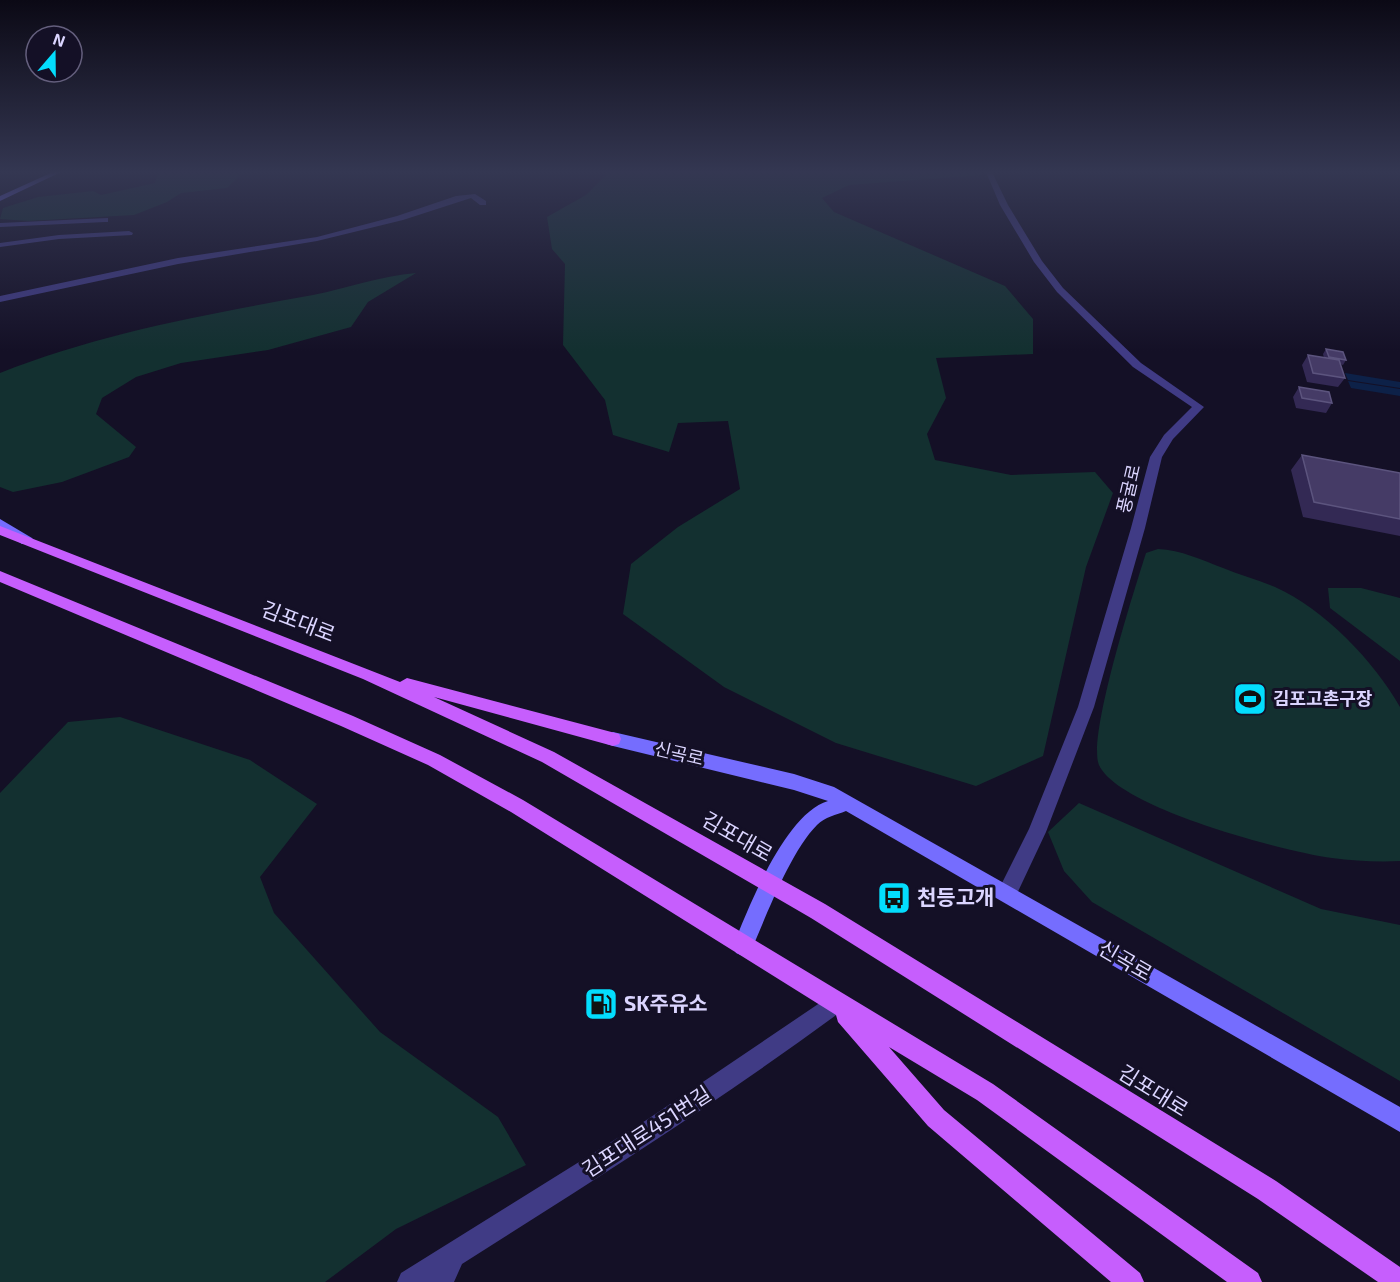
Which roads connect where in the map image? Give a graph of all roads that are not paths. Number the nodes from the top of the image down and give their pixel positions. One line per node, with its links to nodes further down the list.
1 (345, 232): 5 (street)
2 (1020, 232): 14 (street, 풍굴로)
3 (129, 233): 4 (street)
4 (0, 245)
5 (0, 299)
6 (0, 523): 8 (street)
7 (0, 530): 8 (main road, 김포대로)
8 (30, 543): 10 (main road, 김포대로)
9 (0, 576): 15 (main road)
10 (369, 675): 11 (main road); 13 (main road, 김포대로)
11 (613, 739): 12 (street, 신곡로)
12 (848, 803): 13 (street); 14 (street, 신곡로)
13 (770, 884): 15 (street); 23 (main road, 김포대로)
14 (1007, 892): 17 (street, 신곡로)
15 (743, 946): 16 (main road)
16 (836, 1003): 18 (street, 김포대로451번길); 21 (main road); 22 (main road)
17 (1400, 1120)
18 (454, 1253): 19 (street, 김포대로451번길); 20 (street)
19 (410, 1282)
20 (441, 1282)
21 (1131, 1282)
22 (1249, 1282)
23 (1400, 1282)

